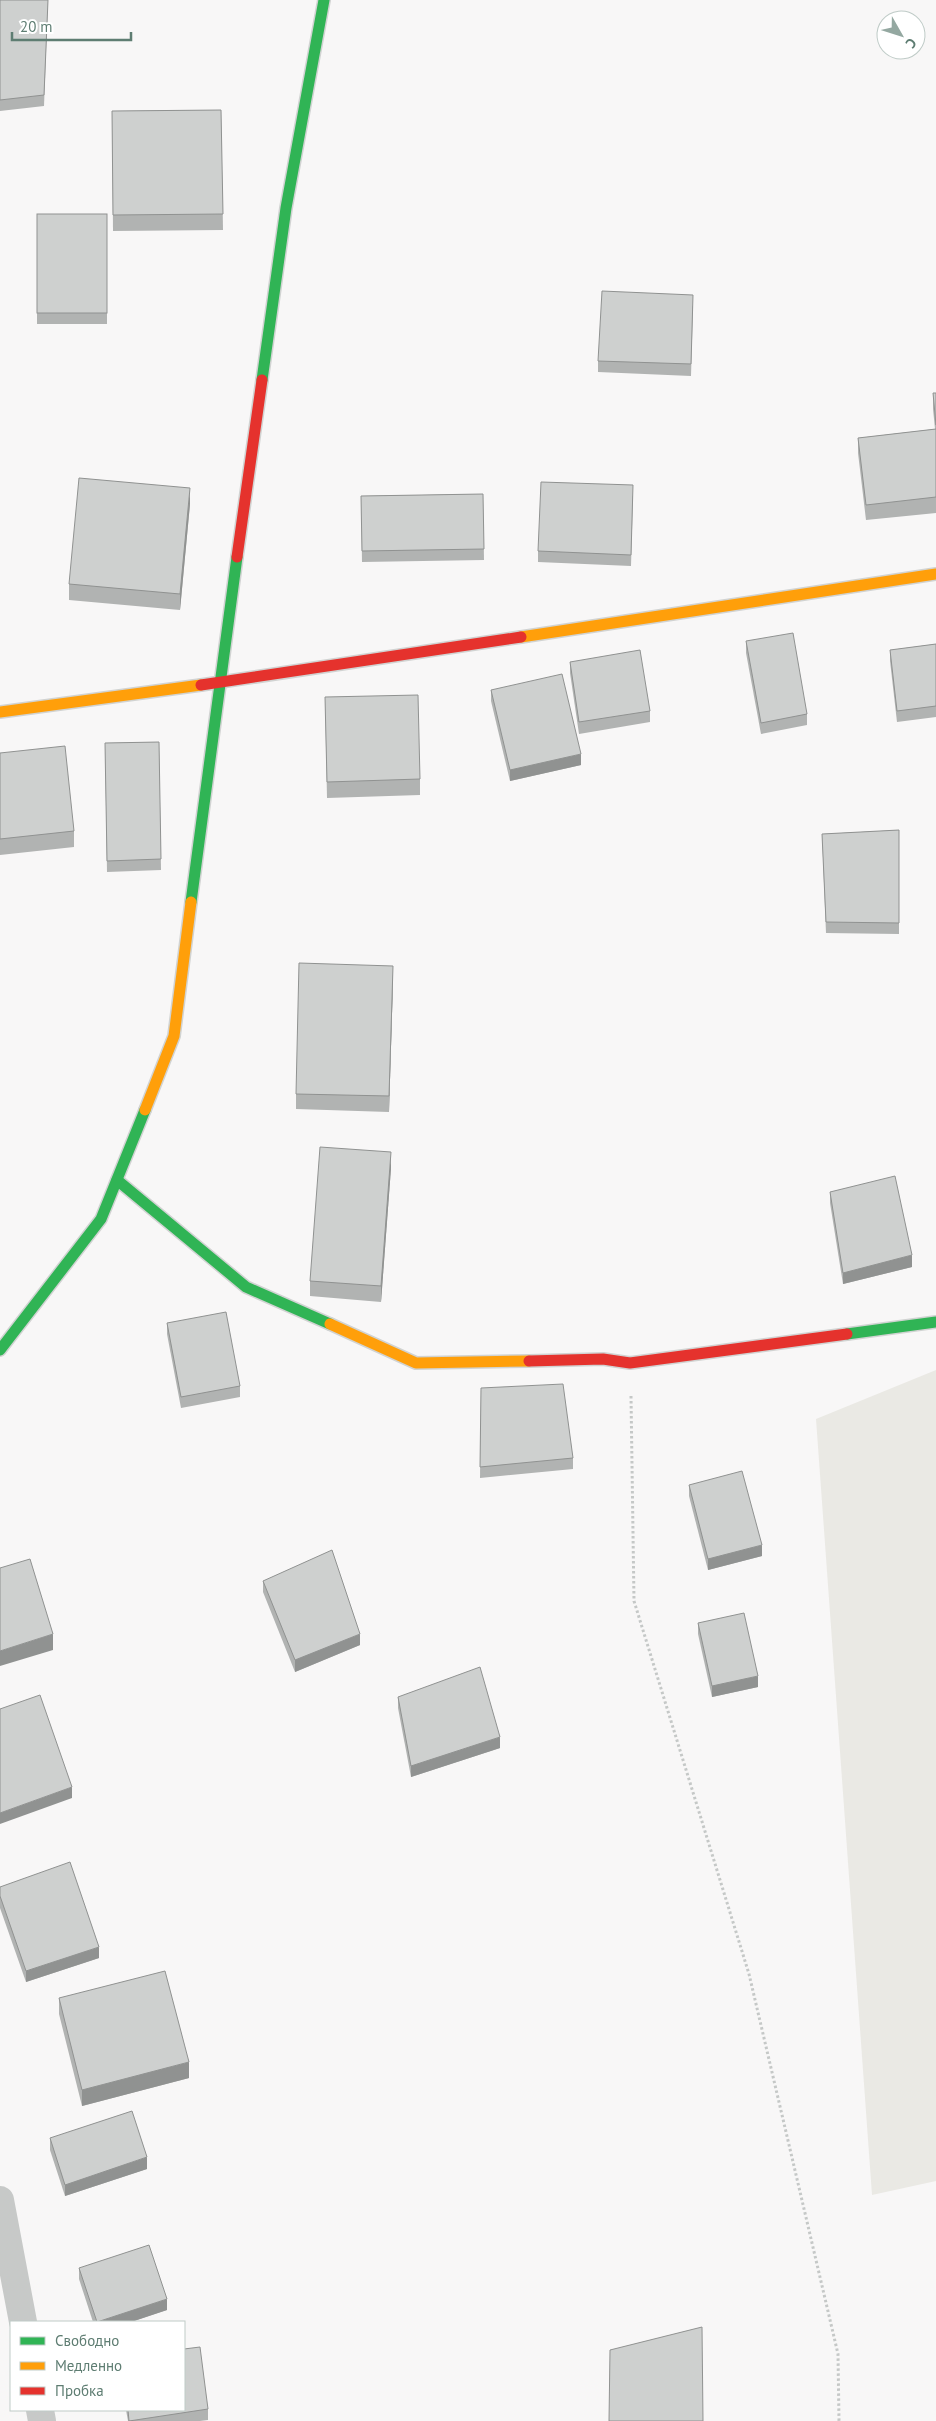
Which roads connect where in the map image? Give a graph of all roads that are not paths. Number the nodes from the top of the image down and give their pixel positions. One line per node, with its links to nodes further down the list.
1 (324, 0): 3 (street)
2 (936, 574): 3 (street)
3 (219, 682): 4 (street); 5 (street)
4 (0, 712)
5 (117, 1180): 6 (street); 7 (street)
6 (936, 1322)
7 (0, 1350)
8 (0, 2200): 9 (street)
9 (23, 2321)

